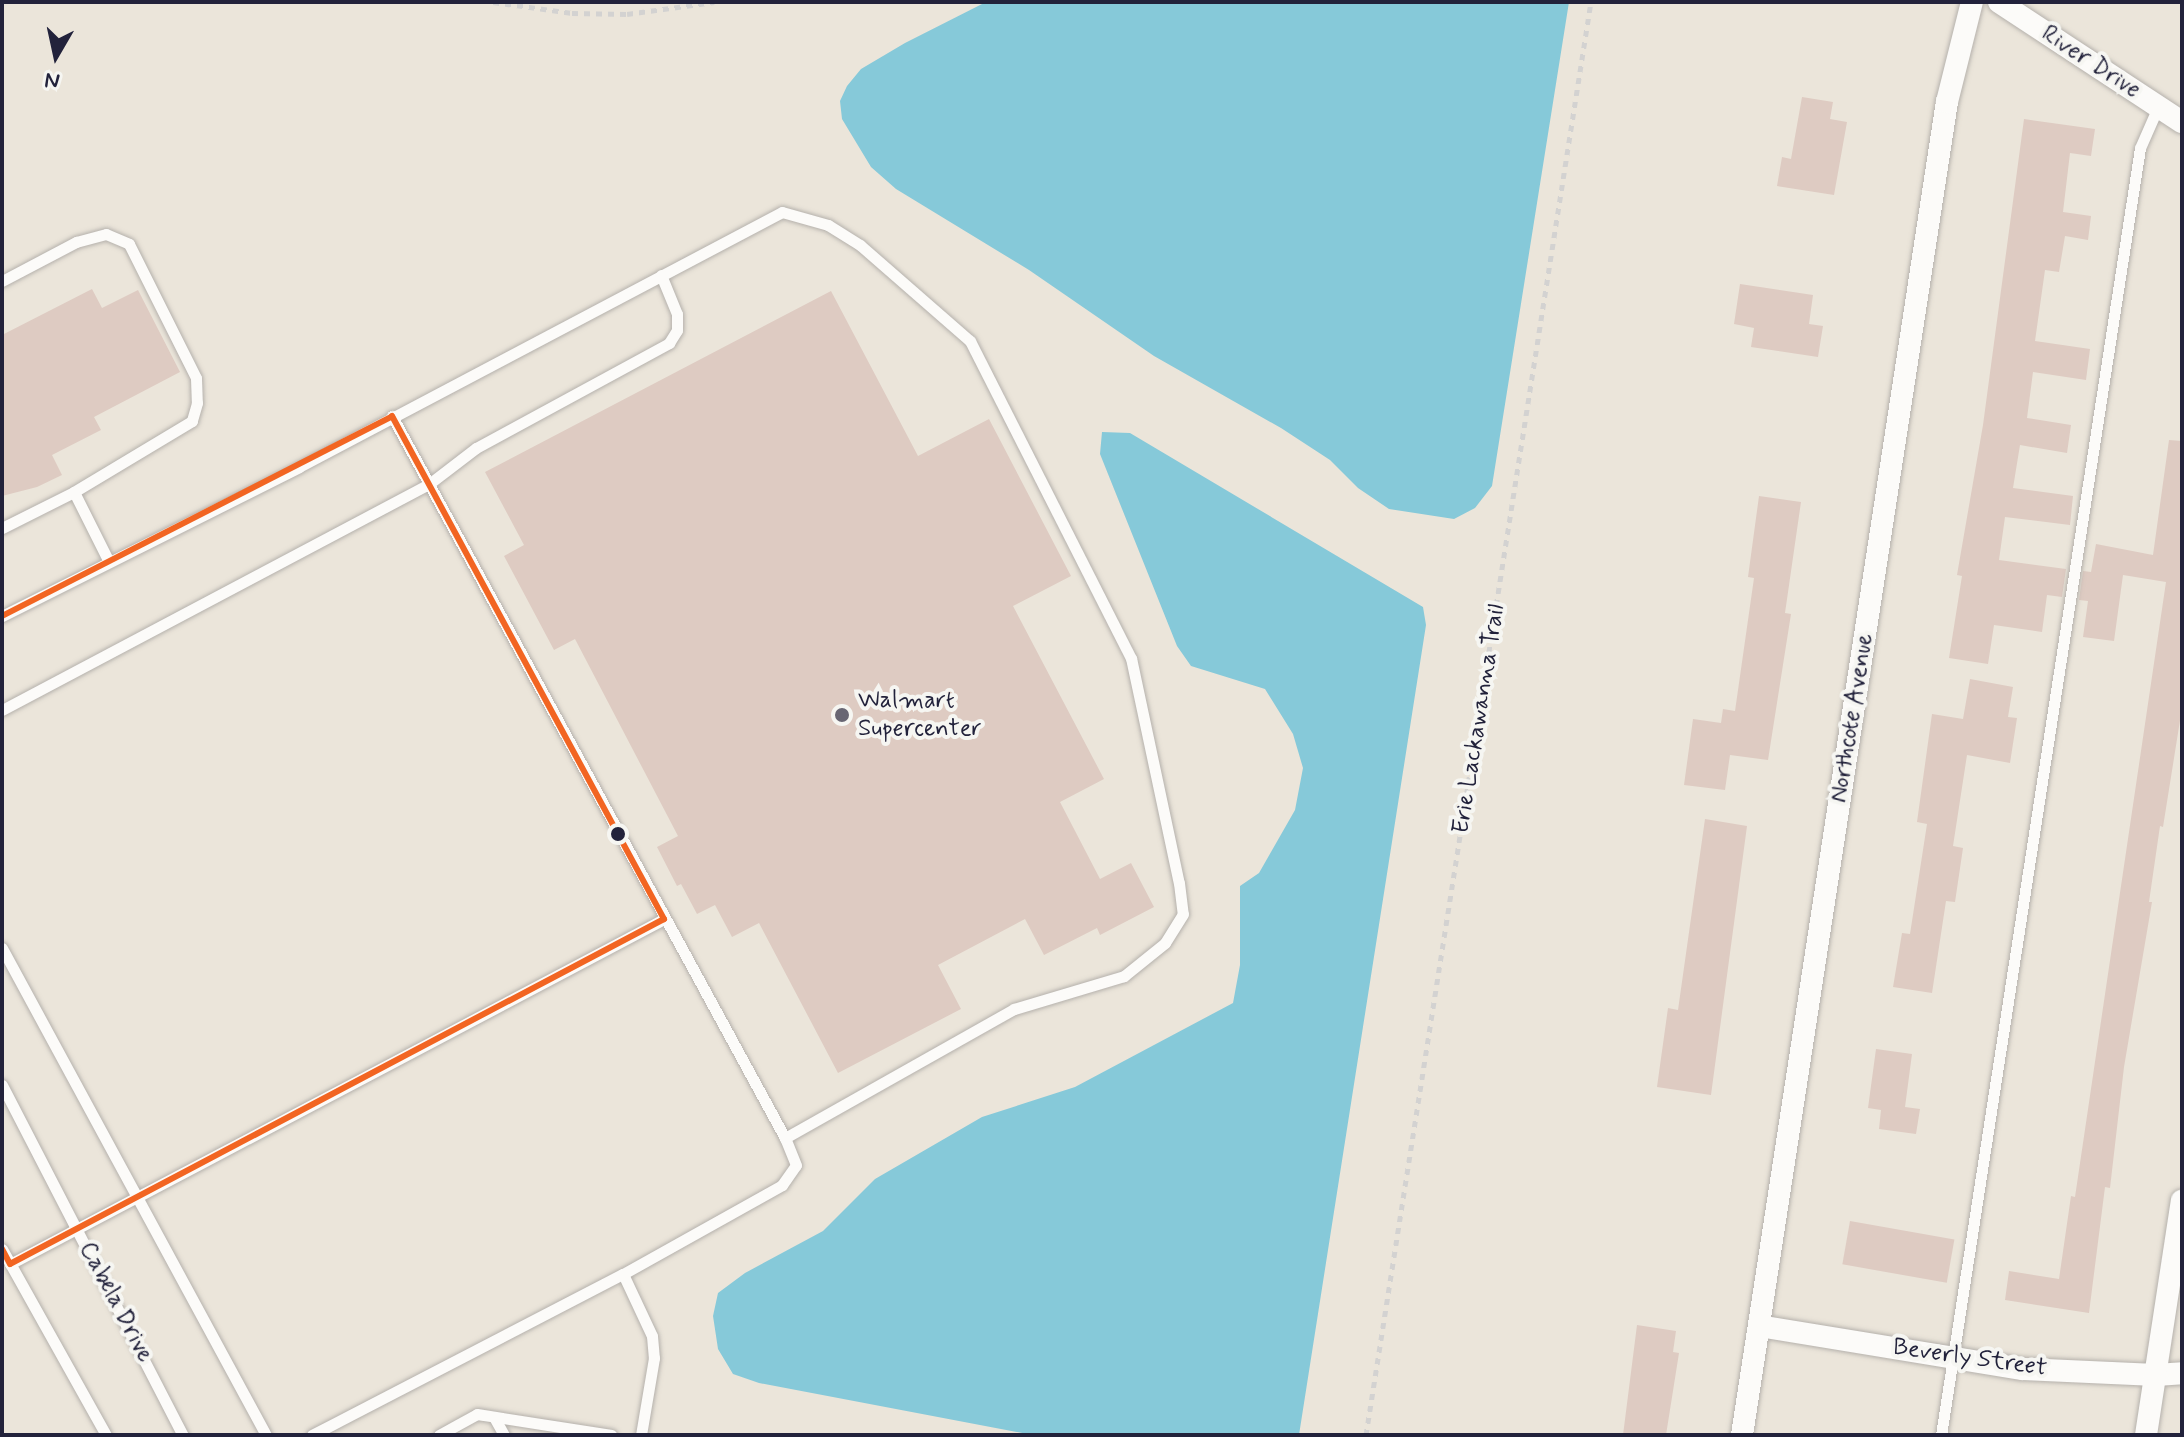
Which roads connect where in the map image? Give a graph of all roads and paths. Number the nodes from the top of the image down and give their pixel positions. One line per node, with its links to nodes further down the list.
1 (493, 2): 2 (path)
2 (714, 2)
3 (1591, 2): 41 (path, Erie Lackawanna Trail)
4 (1972, 2): 27 (street, Northcote Avenue)
5 (1999, 2): 6 (street, River Drive)
6 (2158, 107): 7 (street, River Drive); 28 (lane)
7 (2182, 122)
8 (661, 275): 10 (lane); 11 (lane); 20 (lane)
9 (2, 281): 12 (lane)
10 (392, 416): 11 (lane); 14 (lane)
11 (429, 484): 16 (lane); 17 (lane)
12 (74, 492): 13 (lane); 14 (lane)
13 (2, 528)
14 (109, 562): 15 (lane)
15 (2, 616)
16 (2, 710)
17 (664, 919): 20 (lane); 21 (lane)
18 (2, 948): 21 (lane)
19 (2, 1085): 23 (lane, Cabela Drive)
20 (785, 1138): 26 (lane)
21 (136, 1197): 23 (lane); 35 (lane)
22 (2182, 1201): 30 (street)
23 (77, 1229): 25 (lane); 34 (lane, Cabela Drive)
24 (2, 1249): 25 (lane)
25 (10, 1264): 33 (lane)
26 (623, 1274): 36 (lane); 40 (lane)
27 (1759, 1326): 28 (street, Beverly Street); 42 (street, Northcote Avenue)
28 (1953, 1357): 30 (street, Beverly Street); 43 (lane)
29 (2182, 1373): 30 (street, Beverly Street)
30 (2156, 1375): 44 (street)
31 (494, 1417): 32 (lane); 37 (lane); 38 (lane)
32 (587, 1433): 39 (lane)
33 (106, 1435)
34 (183, 1435)
35 (266, 1435)
36 (312, 1435)
37 (439, 1435)
38 (504, 1435)
39 (611, 1435)
40 (641, 1435)
41 (1366, 1435)
42 (1742, 1435)
43 (1941, 1435)
44 (2146, 1435)

